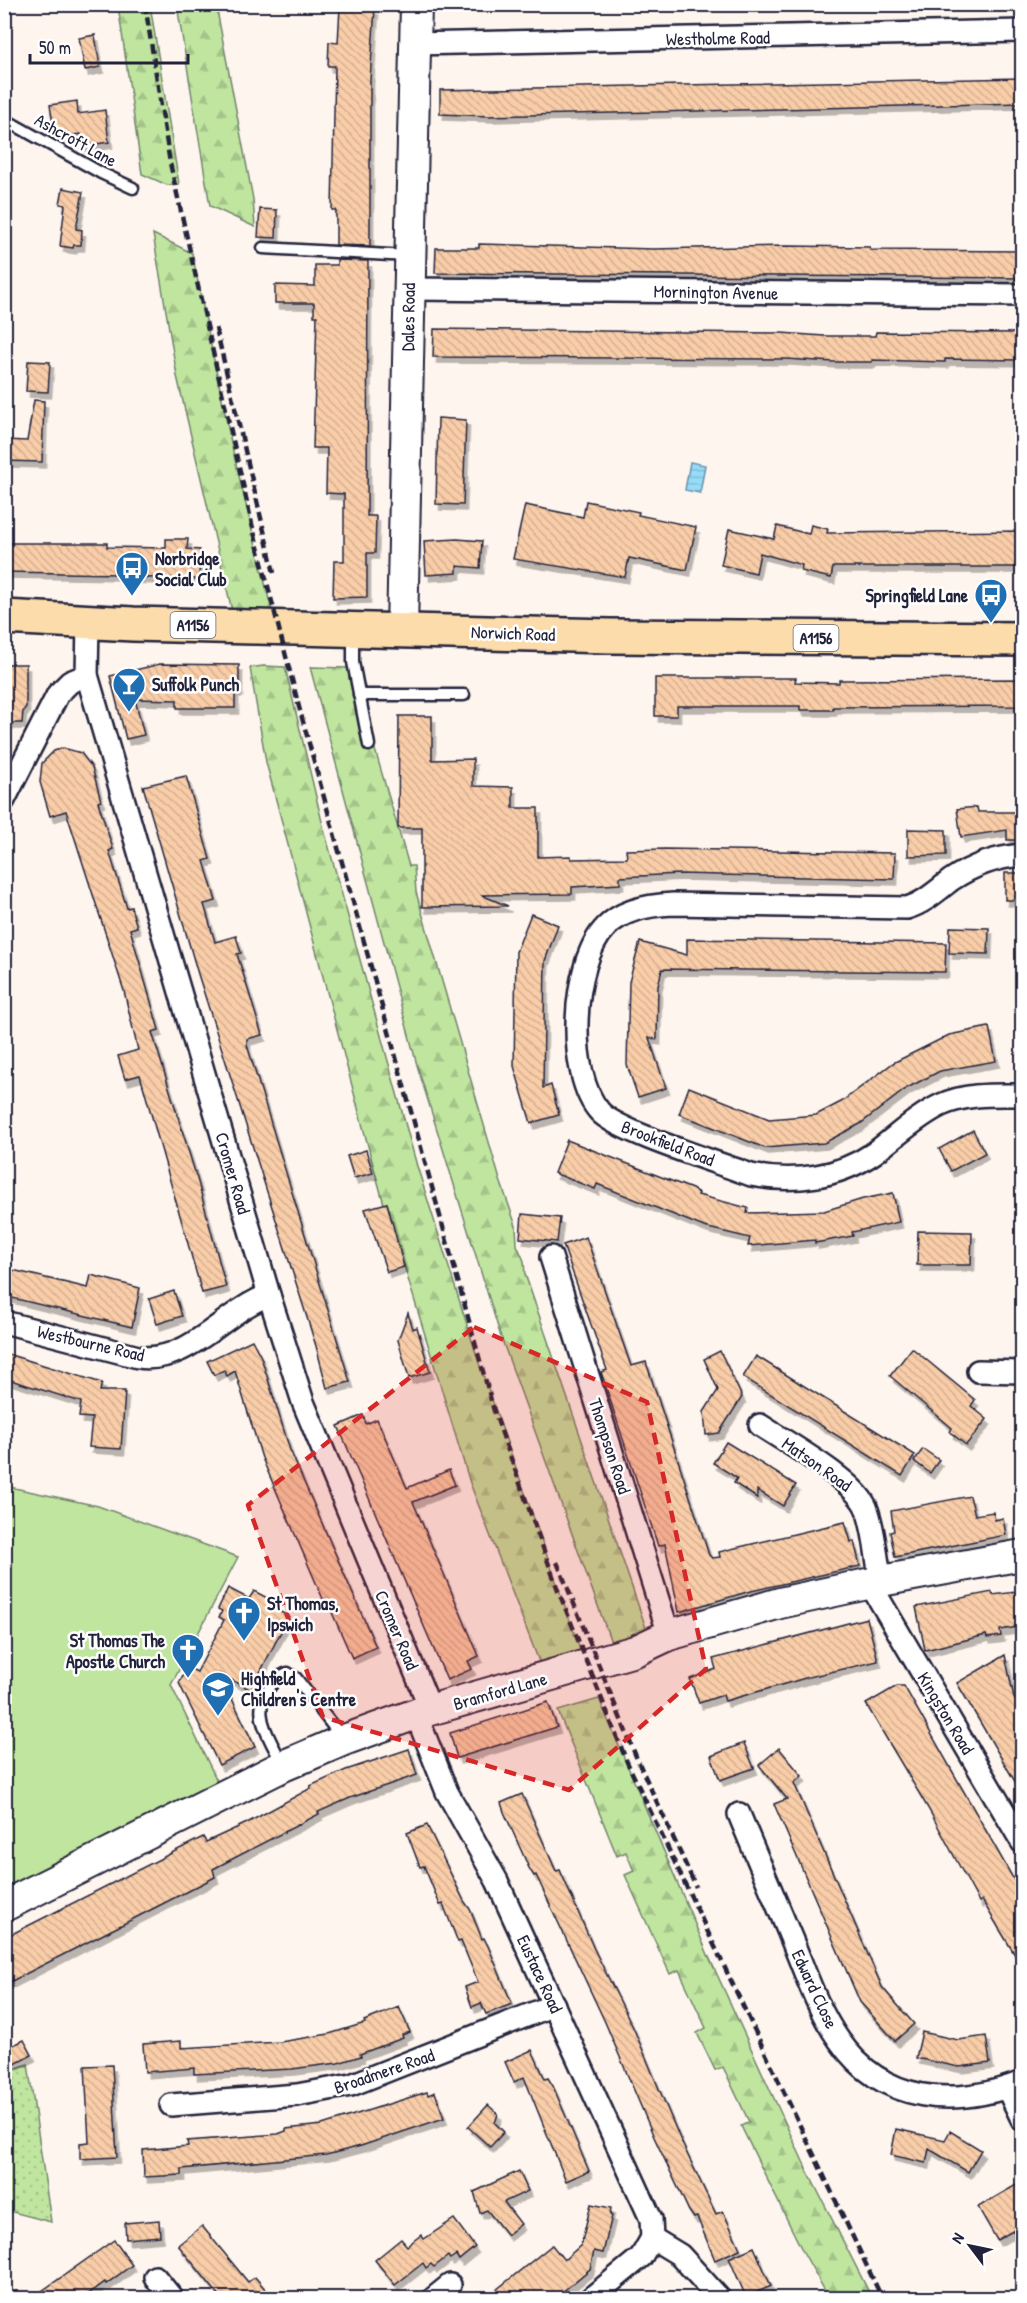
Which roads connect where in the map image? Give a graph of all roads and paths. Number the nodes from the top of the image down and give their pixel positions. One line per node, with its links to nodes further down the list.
1 (416, 4): 3 (street, Dales Road)
2 (1023, 31): 3 (street, Westholme Road)
3 (413, 44): 7 (street, Dales Road)
4 (4, 119): 5 (lane, Ashcroft Lane)
5 (133, 188)
6 (263, 248): 7 (lane)
7 (408, 256): 8 (street, Dales Road)
8 (409, 289): 9 (street, Mornington Avenue); 13 (street, Dales Road)
9 (1023, 295)
10 (4, 617): 11 (main road, Norwich Road / A1156)
11 (88, 622): 12 (main road, Norwich Road / A1156); 15 (street, Cromer Road)
12 (353, 629): 13 (main road, Norwich Road / A1156); 16 (lane)
13 (402, 630): 14 (main road, Norwich Road / A1156)
14 (1023, 639)
15 (87, 675): 19 (street); 23 (street, Cromer Road)
16 (359, 695): 17 (lane); 18 (lane)
17 (464, 695)
18 (369, 745)
19 (4, 800)
20 (1023, 855): 21 (street, Brookfield Road)
21 (1023, 1095)
22 (551, 1257): 30 (street, Thompson Road)
23 (269, 1295): 24 (street, Westbourne Road); 31 (street, Cromer Road)
24 (4, 1322)
25 (978, 1371): 26 (street)
26 (1023, 1372)
27 (760, 1425): 29 (street, Matson Road)
28 (1023, 1554): 29 (street, Bramford Lane)
29 (875, 1582): 30 (street, Bramford Lane); 35 (street, Kingston Road)
30 (669, 1635): 31 (street, Bramford Lane)
31 (423, 1712): 32 (street, Bramford Lane); 37 (street, Eustace Road)
32 (344, 1740): 33 (street, Bramford Lane); 33 (lane)
33 (283, 1766): 36 (street, Bramford Lane)
34 (739, 1814): 38 (street, Edward Close)
35 (1023, 1842)
36 (4, 1906)
37 (554, 2005): 39 (street, Broadmere Road); 41 (street, Eustace Road)
38 (1015, 2085): 40 (street)
39 (171, 2105)
40 (1023, 2120)
41 (652, 2238): 42 (street); 43 (street)
42 (591, 2298)
43 (719, 2298)

